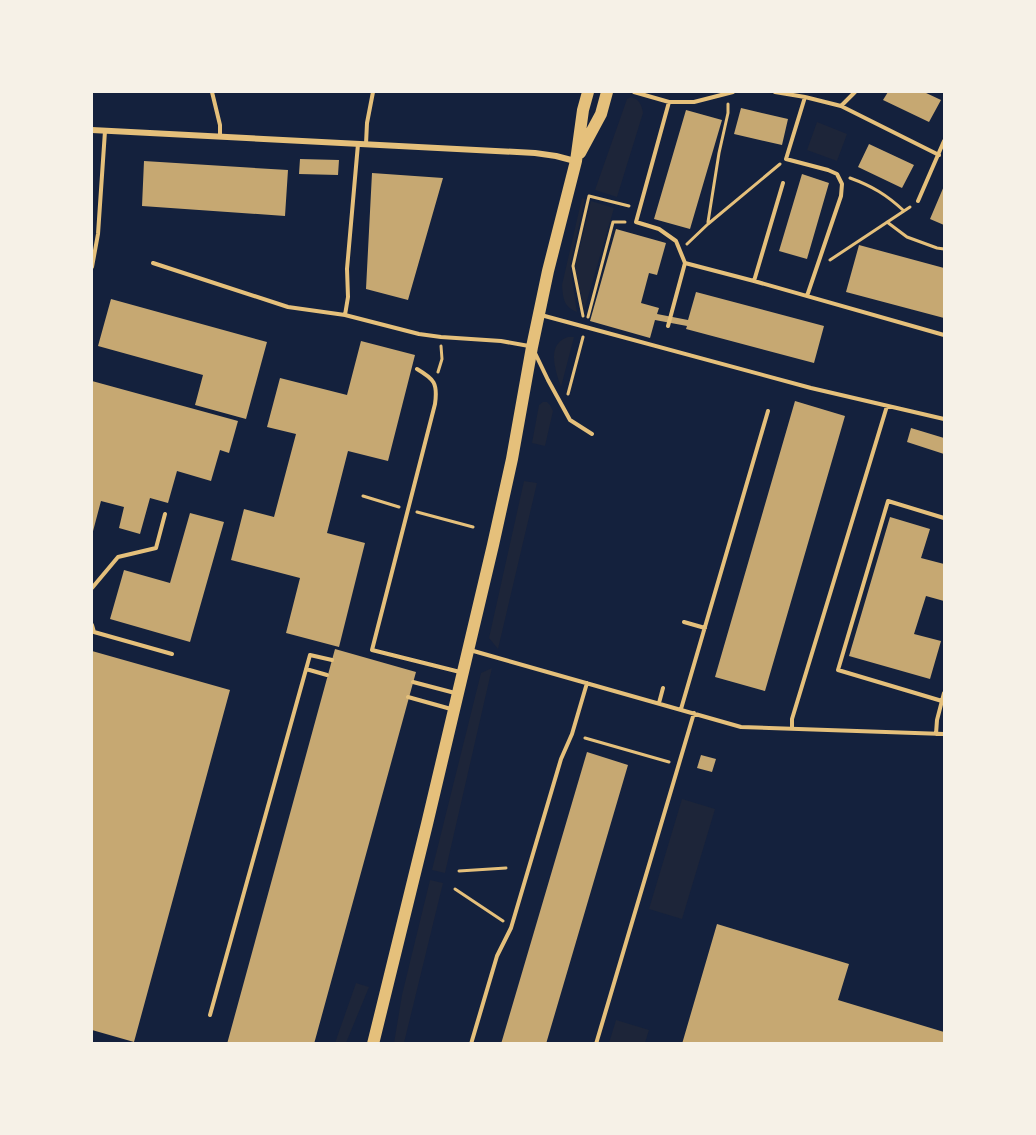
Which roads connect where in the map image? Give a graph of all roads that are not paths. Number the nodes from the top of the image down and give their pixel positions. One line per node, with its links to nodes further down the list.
1 (212, 92): 16 (lane)
2 (373, 92): 19 (lane)
3 (588, 92): 21 (main road)
4 (607, 92): 21 (main road)
5 (634, 92): 12 (lane)
6 (733, 92): 9 (lane)
7 (776, 92): 11 (lane)
8 (855, 92): 13 (lane)
9 (728, 93): 10 (lane)
10 (715, 94): 12 (lane)
11 (805, 97): 13 (lane); 30 (lane)
12 (669, 102): 27 (lane)
13 (841, 106): 20 (lane)
14 (92, 130): 15 (street)
15 (105, 130): 16 (street); 25 (lane)
16 (220, 136): 18 (street)
17 (945, 141): 20 (lane)
18 (358, 144): 19 (street); 31 (lane)
19 (366, 144): 21 (street)
20 (939, 155): 23 (lane)
21 (576, 162): 32 (main road)
22 (783, 183): 29 (lane)
23 (918, 201)
24 (92, 234): 25 (lane)
25 (98, 234): 28 (lane)
26 (153, 263): 31 (lane)
27 (685, 263): 29 (lane); 33 (lane)
28 (92, 267)
29 (754, 281): 30 (lane)
30 (807, 296): 34 (lane)
31 (345, 315): 35 (lane)
32 (539, 315): 35 (main road); 37 (lane)
33 (668, 326)
34 (945, 335)
35 (532, 347): 40 (lane); 47 (main road)
36 (417, 369): 51 (lane)
37 (887, 406): 39 (lane); 64 (lane)
38 (768, 411): 46 (lane)
39 (945, 418)
40 (592, 434)
41 (165, 514): 43 (lane)
42 (945, 518): 59 (lane)
43 (92, 588)
44 (684, 622): 46 (lane)
45 (92, 625): 48 (lane)
46 (705, 628): 62 (lane)
47 (469, 650): 51 (main road); 54 (lane)
48 (172, 654)
49 (332, 660): 50 (lane)
50 (306, 669): 52 (lane); 67 (lane)
51 (463, 673): 57 (main road)
52 (327, 675)
53 (413, 682): 57 (lane)
54 (587, 683): 60 (lane); 69 (lane)
55 (663, 688): 60 (lane)
56 (945, 693): 59 (lane)
57 (458, 694): 61 (main road)
58 (408, 698): 61 (lane)
59 (942, 701): 65 (lane)
60 (659, 703): 62 (lane)
61 (454, 710): 68 (main road)
62 (681, 710): 63 (lane)
63 (694, 713): 64 (lane); 70 (lane)
64 (792, 728): 65 (lane)
65 (936, 734): 66 (lane)
66 (945, 734)
67 (210, 1015)
68 (372, 1042)
69 (471, 1044)
70 (596, 1044)

